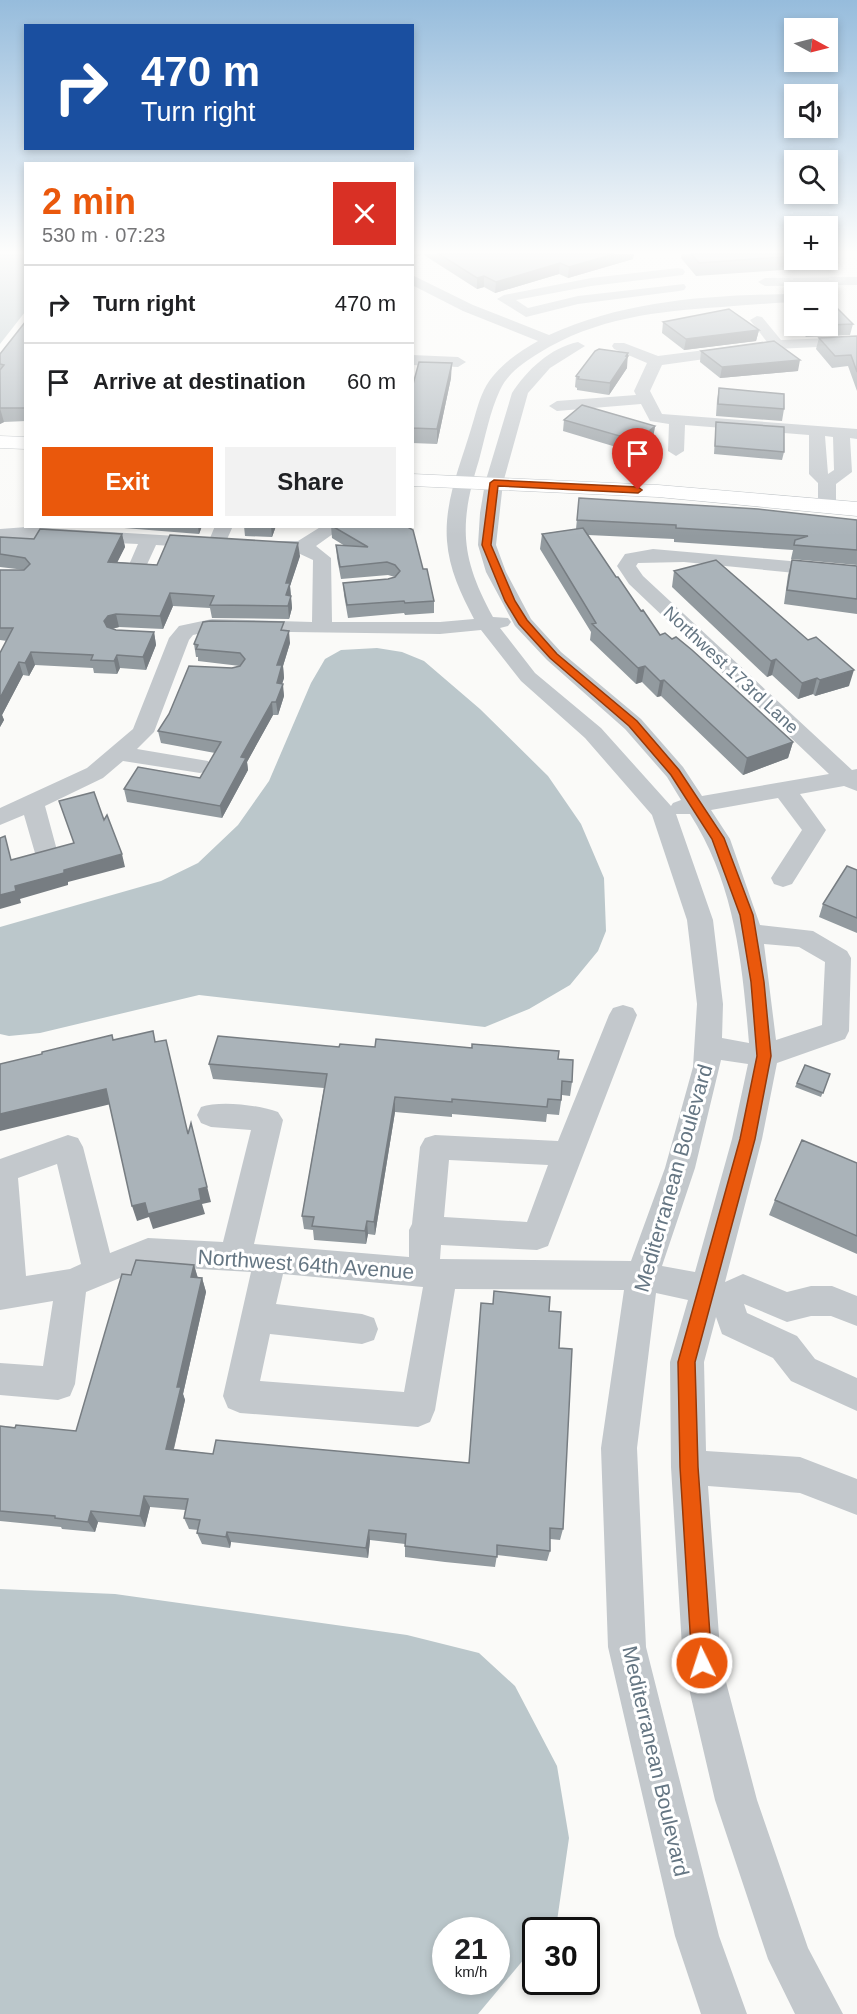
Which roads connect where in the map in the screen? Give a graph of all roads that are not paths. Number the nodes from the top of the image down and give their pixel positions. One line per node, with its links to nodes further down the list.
1 (526, 348): 7 (street)
2 (536, 348): 7 (street, Mediterranean Boulevard)
3 (559, 348): 8 (street)
4 (575, 348): 8 (street)
5 (631, 348): 10 (street)
6 (754, 348): 10 (street)
7 (532, 350): 8 (street); 21 (street, Mediterranean Boulevard)
8 (564, 353): 22 (street)
9 (414, 360): 11 (street)
10 (656, 361): 12 (street)
11 (458, 362)
12 (646, 399): 13 (street); 14 (street)
13 (557, 406)
14 (677, 420): 15 (street); 19 (street)
15 (817, 431): 16 (street); 25 (street)
16 (849, 434): 25 (street)
17 (0, 442): 18 (main road)
18 (24, 443)
19 (676, 451)
20 (445, 460): 21 (main road)
21 (470, 461): 22 (main road); 26 (street, Mediterranean Boulevard)
22 (505, 470): 26 (main road); 28 (main road); 35 (street)
23 (414, 480): 26 (main road)
24 (803, 481): 25 (main road)
25 (827, 482): 27 (main road); 28 (street)
26 (464, 483): 34 (street, Mediterranean Boulevard)
27 (857, 486)
28 (827, 506): 29 (main road)
29 (857, 509)
30 (332, 528): 37 (street)
31 (96, 531): 32 (street); 36 (street)
32 (2, 532)
33 (220, 534): 36 (street); 37 (street)
34 (455, 536): 35 (street); 43 (street, Mediterranean Boulevard)
35 (487, 537): 42 (street)
36 (150, 539): 38 (street)
37 (302, 547): 41 (street)
38 (137, 567)
39 (857, 573): 49 (street, Northwest 173rd Lane)
40 (344, 587): 41 (street)
41 (322, 589): 44 (street)
42 (522, 622): 43 (street); 52 (street)
43 (486, 623): 44 (street); 53 (street, Mediterranean Boulevard)
44 (322, 628): 45 (street)
45 (168, 668): 46 (street); 47 (street)
46 (190, 669)
47 (119, 753): 48 (street); 51 (street)
48 (200, 766)
49 (853, 779): 50 (street)
50 (784, 789): 52 (street); 56 (street)
51 (32, 802): 54 (street); 55 (street)
52 (696, 806): 53 (street); 57 (street)
53 (663, 812): 59 (street, Mediterranean Boulevard)
54 (0, 817)
55 (46, 854)
56 (783, 878)
57 (749, 933): 60 (street); 60 (street)
58 (623, 1015): 62 (street)
59 (709, 1047): 60 (street); 68 (street, Mediterranean Boulevard)
60 (764, 1056): 70 (street)
61 (211, 1115): 65 (street)
62 (567, 1154): 64 (street); 64 (street)
63 (1, 1171): 69 (street); 71 (street)
64 (425, 1230): 67 (street)
65 (235, 1257): 66 (street, Northwest 64th Avenue); 69 (street, Northwest 64th Avenue)
66 (270, 1259): 67 (street, Northwest 64th Avenue); 74 (street)
67 (432, 1273): 68 (street, Northwest 64th Avenue); 74 (street)
68 (642, 1276): 70 (street, Northwest 64th Avenue); 81 (street, Mediterranean Boulevard)
69 (85, 1277): 71 (street, Northwest 64th Avenue); 77 (street)
70 (715, 1293): 72 (street); 76 (street); 79 (street)
71 (5, 1294)
72 (788, 1307): 73 (street); 76 (street)
73 (857, 1311)
74 (258, 1317): 75 (street)
75 (362, 1329)
76 (774, 1340): 78 (street)
77 (0, 1379)
78 (857, 1395)
79 (689, 1467): 80 (street); 82 (street)
80 (857, 1497)
81 (724, 2014)
82 (820, 2014)

